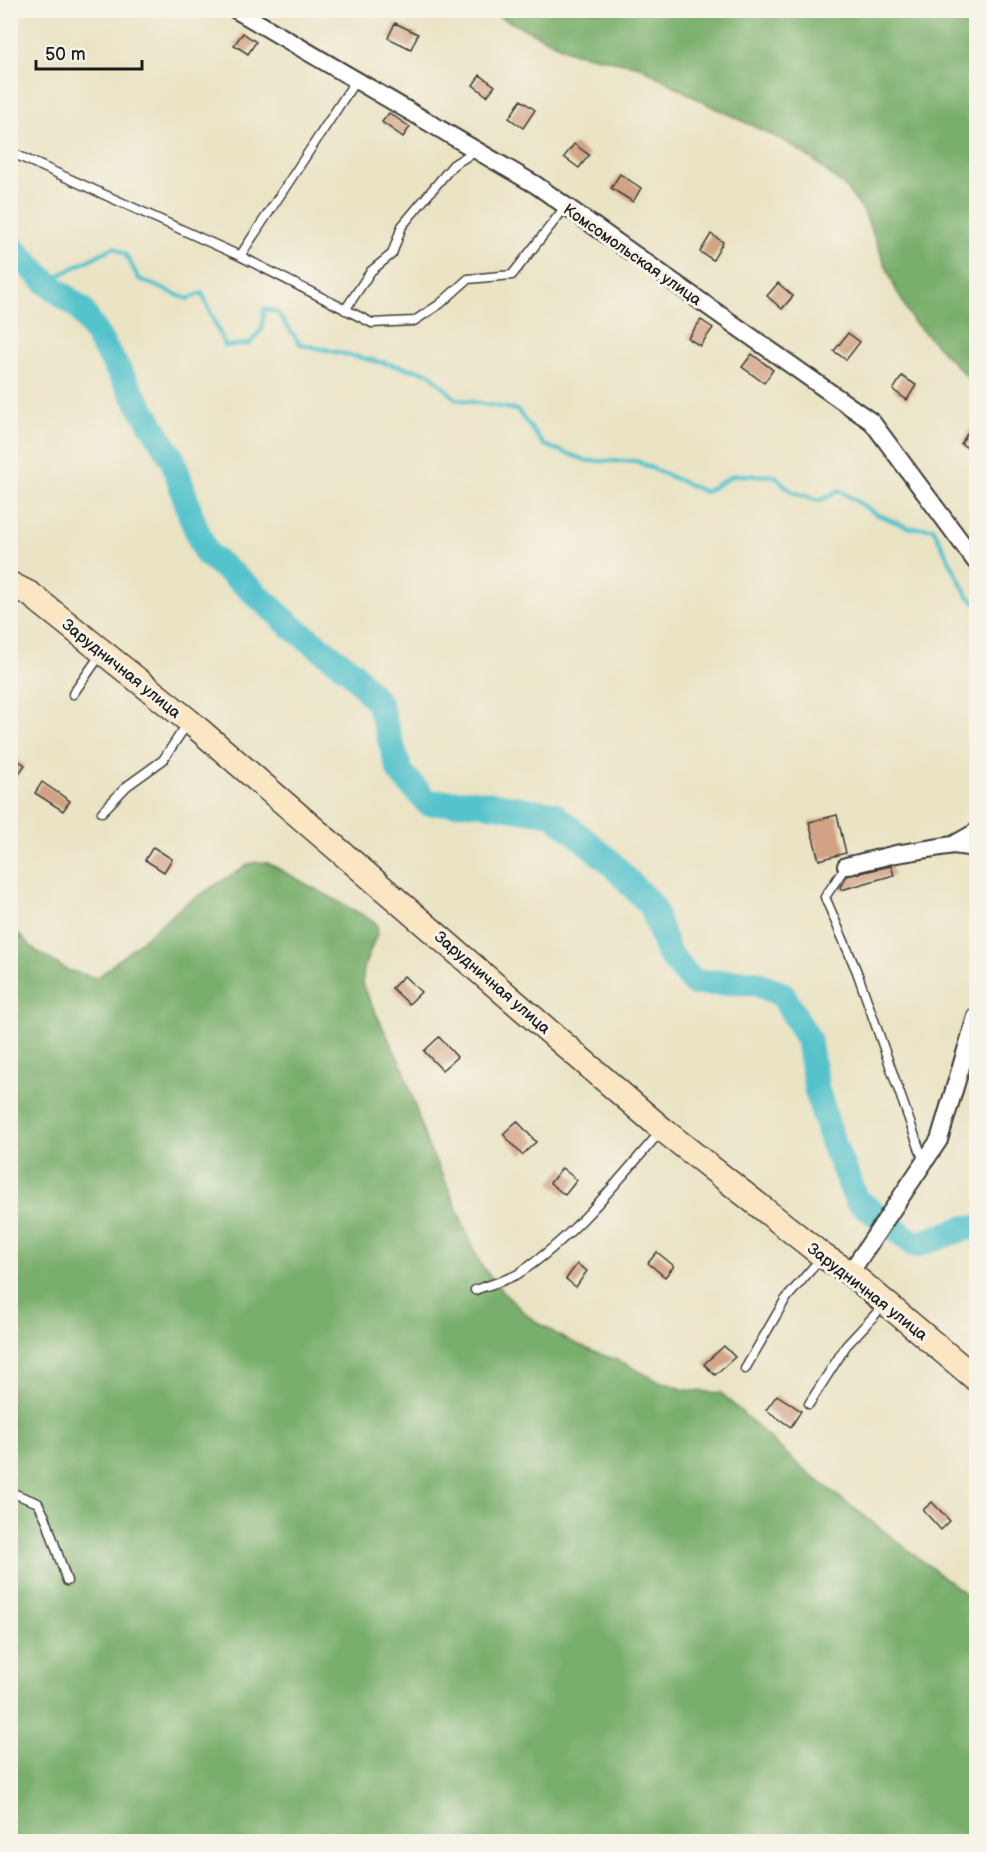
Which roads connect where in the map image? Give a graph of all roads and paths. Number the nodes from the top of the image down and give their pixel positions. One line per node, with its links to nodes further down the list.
1 (236, 10): 2 (street, Комсомольская улица)
2 (356, 80): 3 (street, Комсомольская улица); 6 (lane)
3 (477, 150): 5 (street, Комсомольская улица); 7 (lane)
4 (10, 152): 6 (lane)
5 (566, 206): 7 (lane); 8 (street, Комсомольская улица)
6 (240, 256): 7 (lane)
7 (345, 310)
8 (976, 561)
9 (10, 584): 10 (street, Зарудничная улица)
10 (102, 651): 11 (lane); 12 (street, Зарудничная улица)
11 (74, 694)
12 (189, 721): 13 (lane); 19 (street, Зарудничная улица)
13 (102, 812)
14 (976, 832): 15 (street)
15 (953, 845): 16 (street); 17 (street)
16 (976, 848)
17 (846, 866): 20 (lane)
18 (976, 1017): 20 (street)
19 (662, 1129): 21 (street, Зарудничная улица); 23 (lane)
20 (924, 1162): 22 (street)
21 (823, 1256): 22 (street, Зарудничная улица); 25 (lane)
22 (850, 1273): 24 (street, Зарудничная улица)
23 (475, 1290)
24 (886, 1303): 26 (street, Зарудничная улица); 27 (lane)
25 (746, 1370)
26 (976, 1379)
27 (808, 1404)
28 (10, 1492): 29 (lane)
29 (67, 1581)

